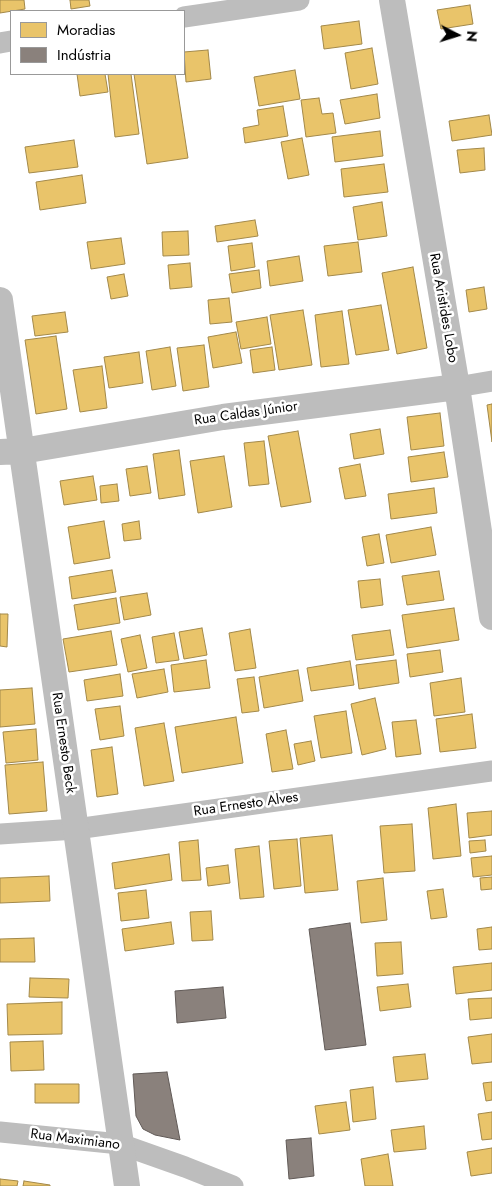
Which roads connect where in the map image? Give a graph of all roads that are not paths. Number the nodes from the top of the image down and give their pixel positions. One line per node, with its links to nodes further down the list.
1 (299, 0): 3 (street)
2 (392, 0): 6 (street, Rua Aristides Lobo)
3 (185, 16)
4 (0, 300): 7 (street, Rua Ernesto Beck)
5 (492, 381): 6 (street, Rua Caldas Júnior)
6 (457, 387): 7 (street, Rua Caldas Júnior); 8 (street, Rua Aristides Lobo)
7 (11, 451): 10 (street, Rua Ernesto Beck)
8 (492, 617)
9 (492, 771): 10 (street, Rua Ernesto Alves)
10 (76, 830): 11 (street, Rua Ernesto Alves); 13 (street, Rua Ernesto Beck)
11 (0, 834)
12 (0, 1132): 13 (street, Rua Maximiano)
13 (120, 1144): 14 (street, Rua Ernesto Beck); 15 (street, Rua Maximiano)
14 (127, 1186)
15 (233, 1186)

